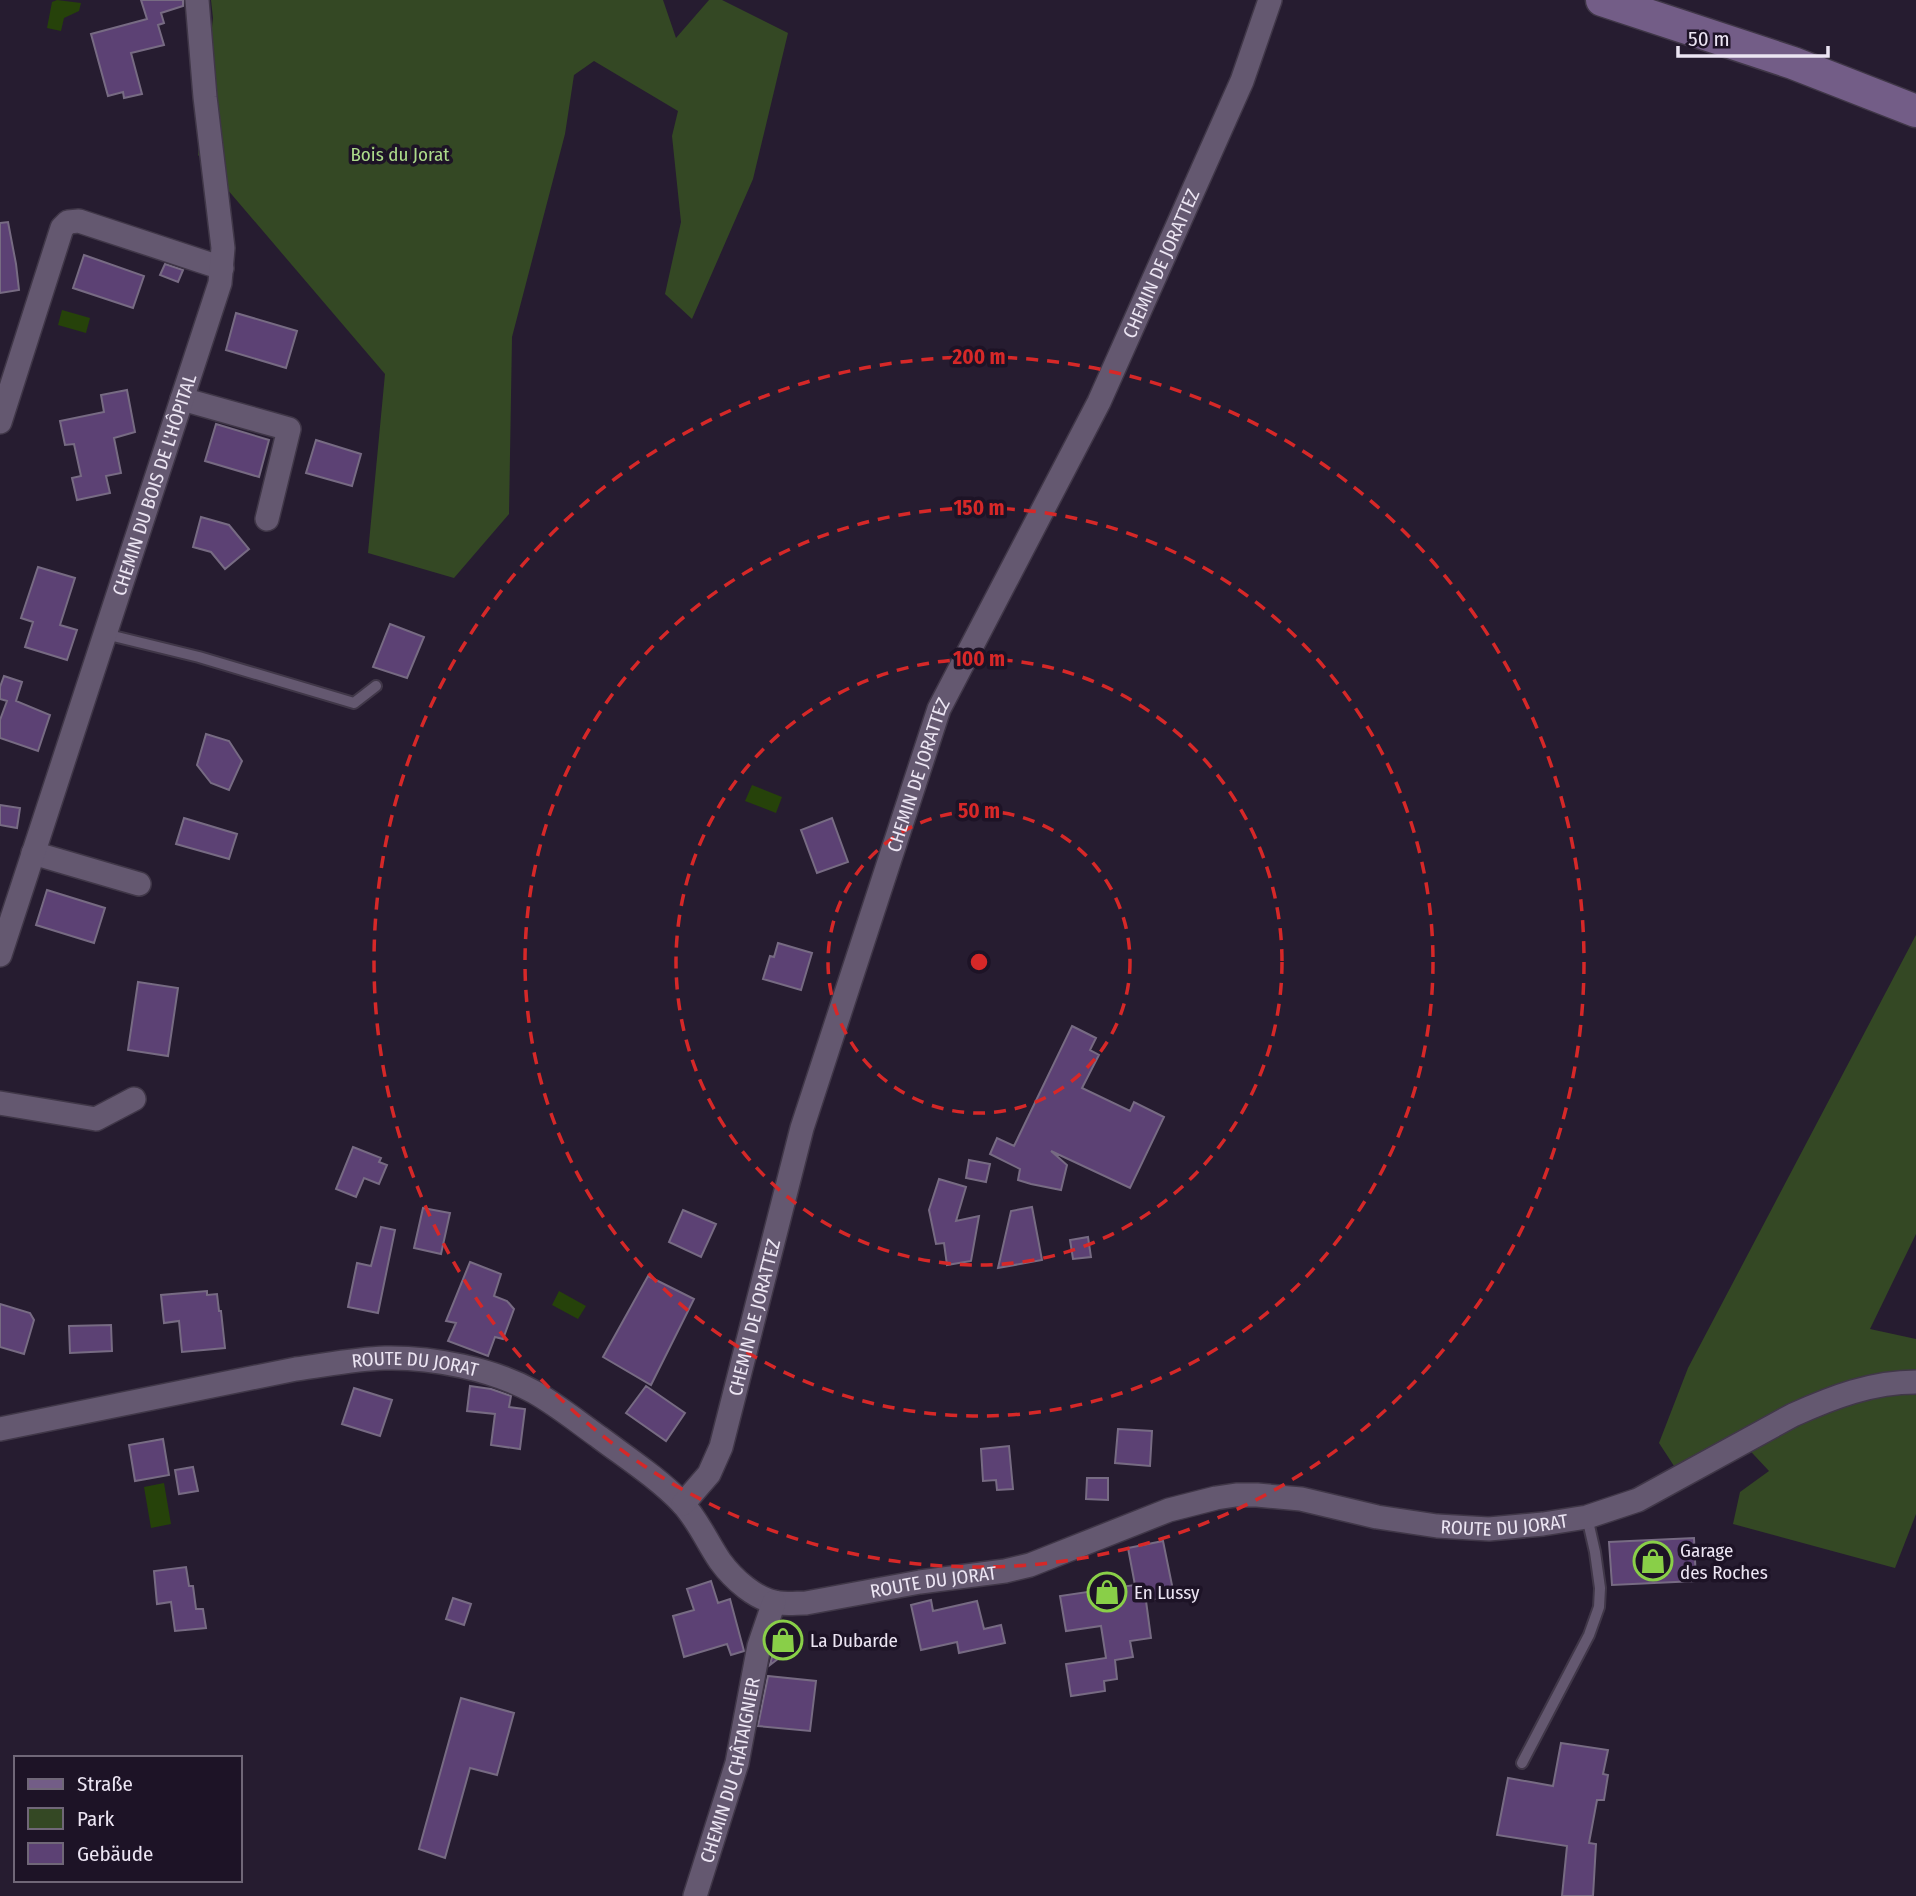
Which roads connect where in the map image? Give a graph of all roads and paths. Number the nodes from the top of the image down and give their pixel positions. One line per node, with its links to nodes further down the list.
1 (197, 0): 5 (street, CHEMIN DU BOIS DE L'HÔPITAL)
2 (1270, 0): 18 (street, CHEMIN DE JORATTEZ)
3 (1602, 0): 4 (main road)
4 (1916, 111)
5 (222, 268): 6 (street, CHEMIN DU BOIS DE L'HÔPITAL); 7 (street)
6 (182, 399): 8 (street); 9 (street, CHEMIN DU BOIS DE L'HÔPITAL)
7 (0, 422)
8 (267, 519)
9 (105, 635): 10 (lane); 11 (street, CHEMIN DU BOIS DE L'HÔPITAL)
10 (376, 687)
11 (33, 853): 12 (street); 13 (street, CHEMIN DU BOIS DE L'HÔPITAL)
12 (139, 884)
13 (0, 956)
14 (134, 1099): 15 (street)
15 (0, 1102)
16 (1916, 1382): 19 (street, ROUTE DU JORAT)
17 (0, 1429): 18 (street, ROUTE DU JORAT)
18 (683, 1504): 20 (street, ROUTE DU JORAT)
19 (1587, 1517): 20 (street, ROUTE DU JORAT); 21 (lane)
20 (774, 1602): 22 (street, CHEMIN DU CHÂTAIGNIER)
21 (1522, 1763)
22 (695, 1896)

